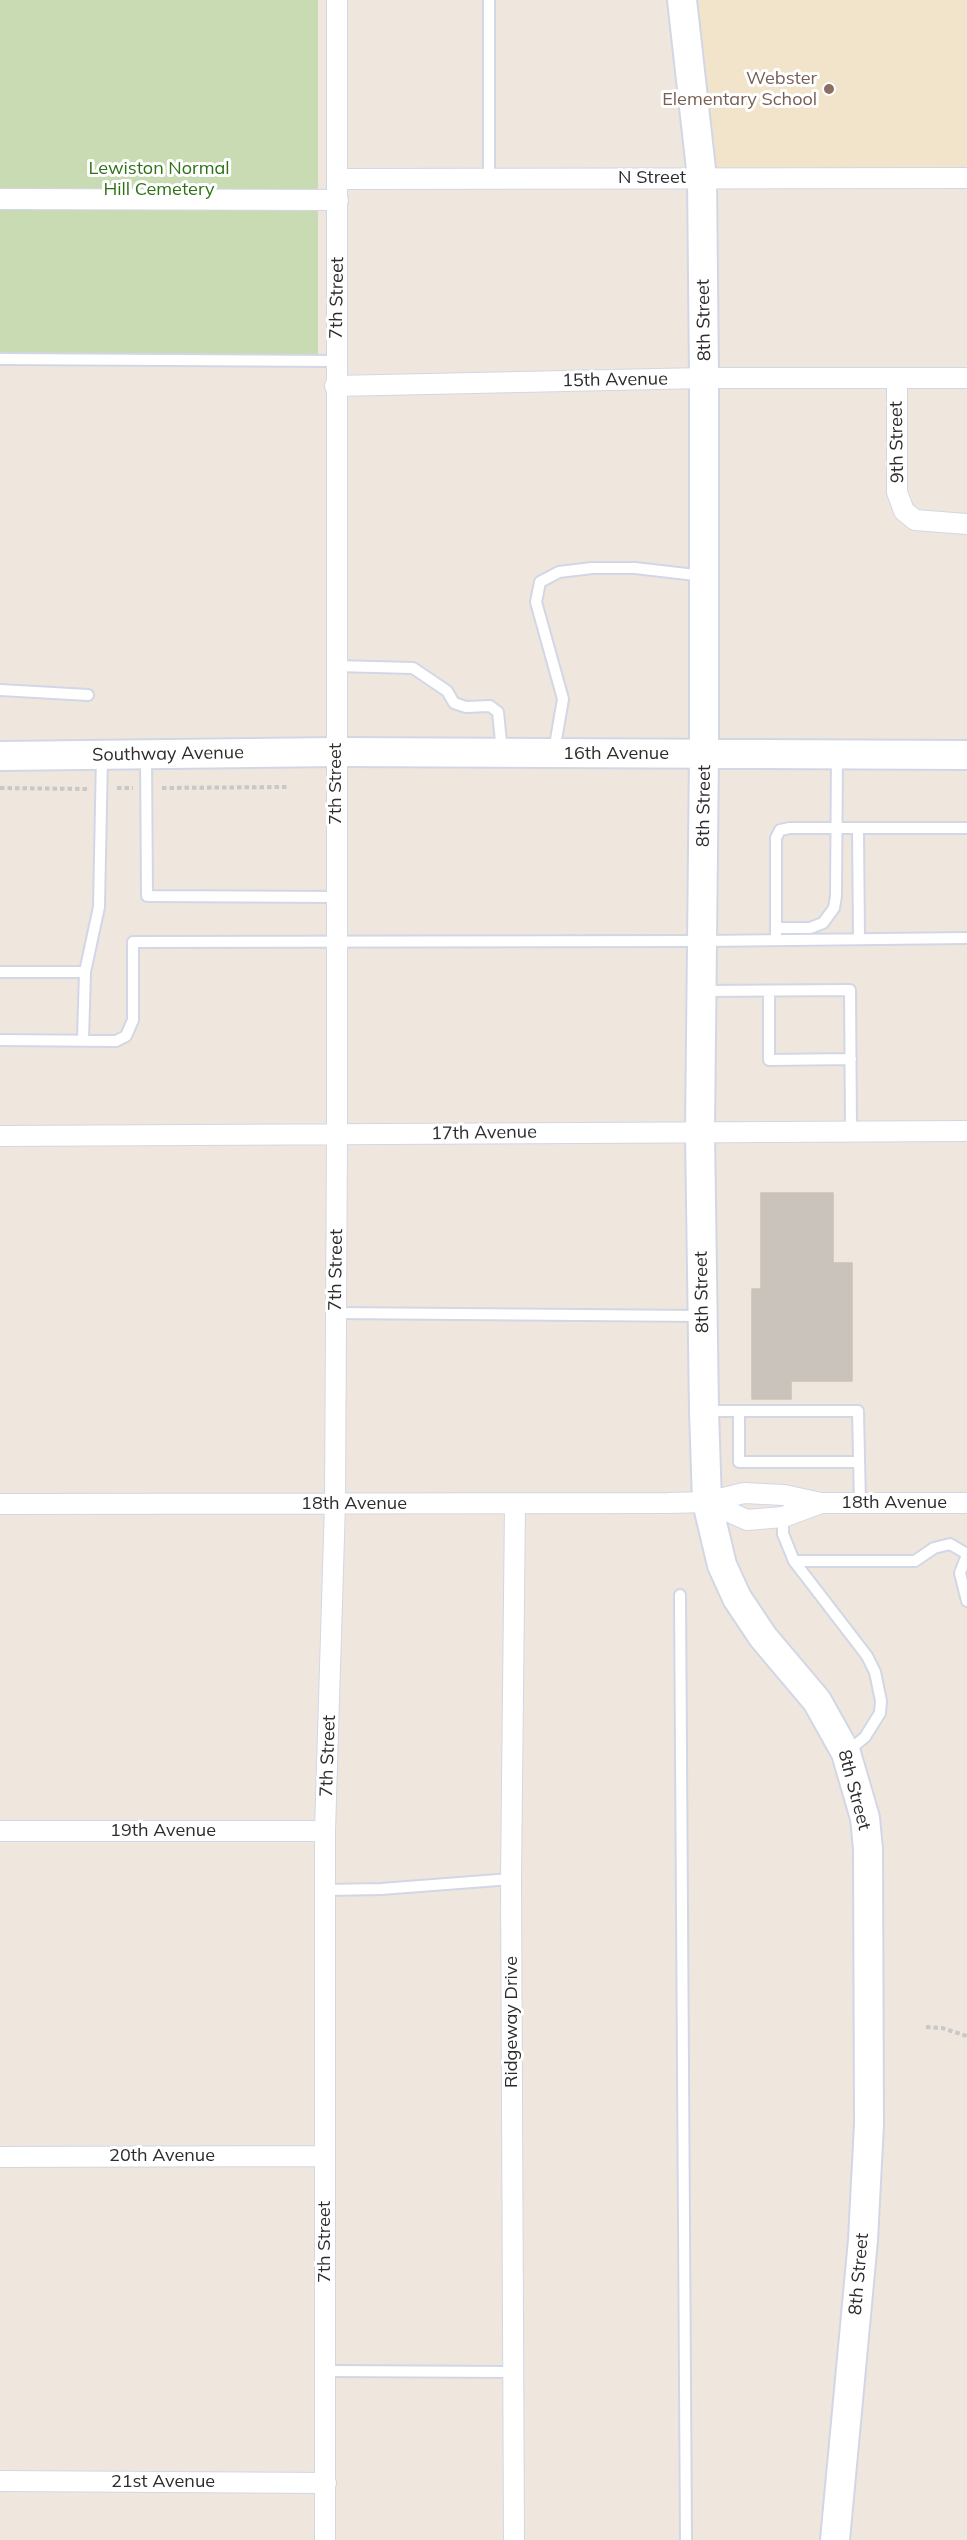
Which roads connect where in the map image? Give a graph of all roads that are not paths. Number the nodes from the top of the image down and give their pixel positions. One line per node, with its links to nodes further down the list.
1 (337, 0): 7 (street, 7th Street)
2 (489, 0): 4 (lane)
3 (682, 0): 5 (main road, 8th Street)
4 (489, 178): 5 (street, N Street); 7 (street, N Street)
5 (702, 178): 6 (street, N Street); 12 (main road, 8th Street)
6 (967, 178)
7 (337, 179): 9 (street, 7th Street)
8 (0, 199): 9 (street)
9 (338, 200): 11 (street, 7th Street)
10 (0, 359): 11 (lane)
11 (336, 360): 15 (street, 7th Street)
12 (704, 378): 13 (street, 15th Avenue); 15 (street, 15th Avenue); 17 (main road, 8th Street)
13 (897, 378): 14 (street, 15th Avenue); 16 (street, 9th Street)
14 (967, 378)
15 (335, 386): 18 (street, 7th Street)
16 (967, 524)
17 (704, 576): 23 (lane); 26 (main road, 8th Street)
18 (336, 666): 21 (street, 7th Street); 22 (lane)
19 (0, 690): 20 (lane)
20 (88, 695)
21 (337, 752): 22 (main road, 16th Avenue); 25 (main road, Southway Avenue); 33 (street, 7th Street)
22 (502, 753): 23 (main road, 16th Avenue)
23 (553, 753): 26 (main road, 16th Avenue)
24 (102, 754): 25 (main road, Southway Avenue); 29 (main road, Southway Avenue); 41 (lane)
25 (146, 754): 33 (lane)
26 (704, 754): 27 (main road, 16th Avenue); 39 (main road, 8th Street)
27 (837, 754): 28 (main road, 16th Avenue); 30 (lane)
28 (967, 755)
29 (0, 756)
30 (836, 828): 31 (lane); 34 (lane); 34 (lane)
31 (858, 828): 32 (lane); 36 (lane)
32 (967, 828)
33 (336, 897): 38 (street, 7th Street)
34 (776, 928): 37 (lane)
35 (967, 938): 36 (lane)
36 (860, 939): 37 (lane)
37 (776, 940): 39 (lane)
38 (335, 941): 39 (lane); 45 (lane); 51 (street, 7th Street)
39 (702, 941): 42 (main road, 8th Street)
40 (0, 972): 41 (lane)
41 (85, 972): 45 (lane)
42 (701, 991): 43 (lane); 49 (main road, 8th Street)
43 (769, 991): 46 (lane); 46 (lane)
44 (0, 1040): 45 (lane)
45 (83, 1041)
46 (851, 1059): 47 (lane)
47 (851, 1130): 48 (street, 17th Avenue); 49 (street, 17th Avenue)
48 (967, 1131)
49 (700, 1132): 51 (street, 17th Avenue); 53 (main road, 8th Street)
50 (0, 1136): 51 (street, 17th Avenue)
51 (337, 1136): 52 (street, 7th Street)
52 (335, 1313): 53 (lane); 62 (street, 7th Street)
53 (703, 1316): 54 (main road, 8th Street)
54 (704, 1411): 55 (lane); 57 (main road, 8th Street)
55 (739, 1412): 56 (lane); 56 (lane)
56 (859, 1462): 59 (lane)
57 (707, 1502): 58 (street, 18th Avenue); 63 (street, 18th Avenue); 64 (street, 18th Avenue); 69 (main road, 8th Street)
58 (821, 1503): 59 (street, 18th Avenue); 64 (street, 18th Avenue)
59 (860, 1503): 60 (street, 18th Avenue)
60 (967, 1503)
61 (0, 1504): 62 (street, 18th Avenue)
62 (335, 1504): 63 (street, 18th Avenue); 71 (street, 7th Street)
63 (515, 1505): 72 (street, Ridgeway Drive)
64 (783, 1517): 66 (lane)
65 (967, 1555): 66 (lane); 68 (lane)
66 (794, 1561): 69 (lane)
67 (680, 1595): 82 (lane)
68 (967, 1601)
69 (846, 1753): 83 (main road, 8th Street)
70 (0, 1831): 71 (street, 19th Avenue)
71 (325, 1831): 73 (street, 7th Street)
72 (511, 1879): 73 (lane); 77 (street, Ridgeway Drive)
73 (325, 1890): 74 (street, 7th Street)
74 (325, 2156): 75 (street, 20th Avenue); 76 (street, 7th Street)
75 (0, 2157)
76 (326, 2371): 77 (lane); 79 (street, 7th Street)
77 (513, 2372): 81 (street, Ridgeway Drive)
78 (0, 2481): 79 (street, 21st Avenue)
79 (326, 2483): 80 (street, 7th Street)
80 (325, 2540)
81 (514, 2540)
82 (686, 2540)
83 (836, 2540)

